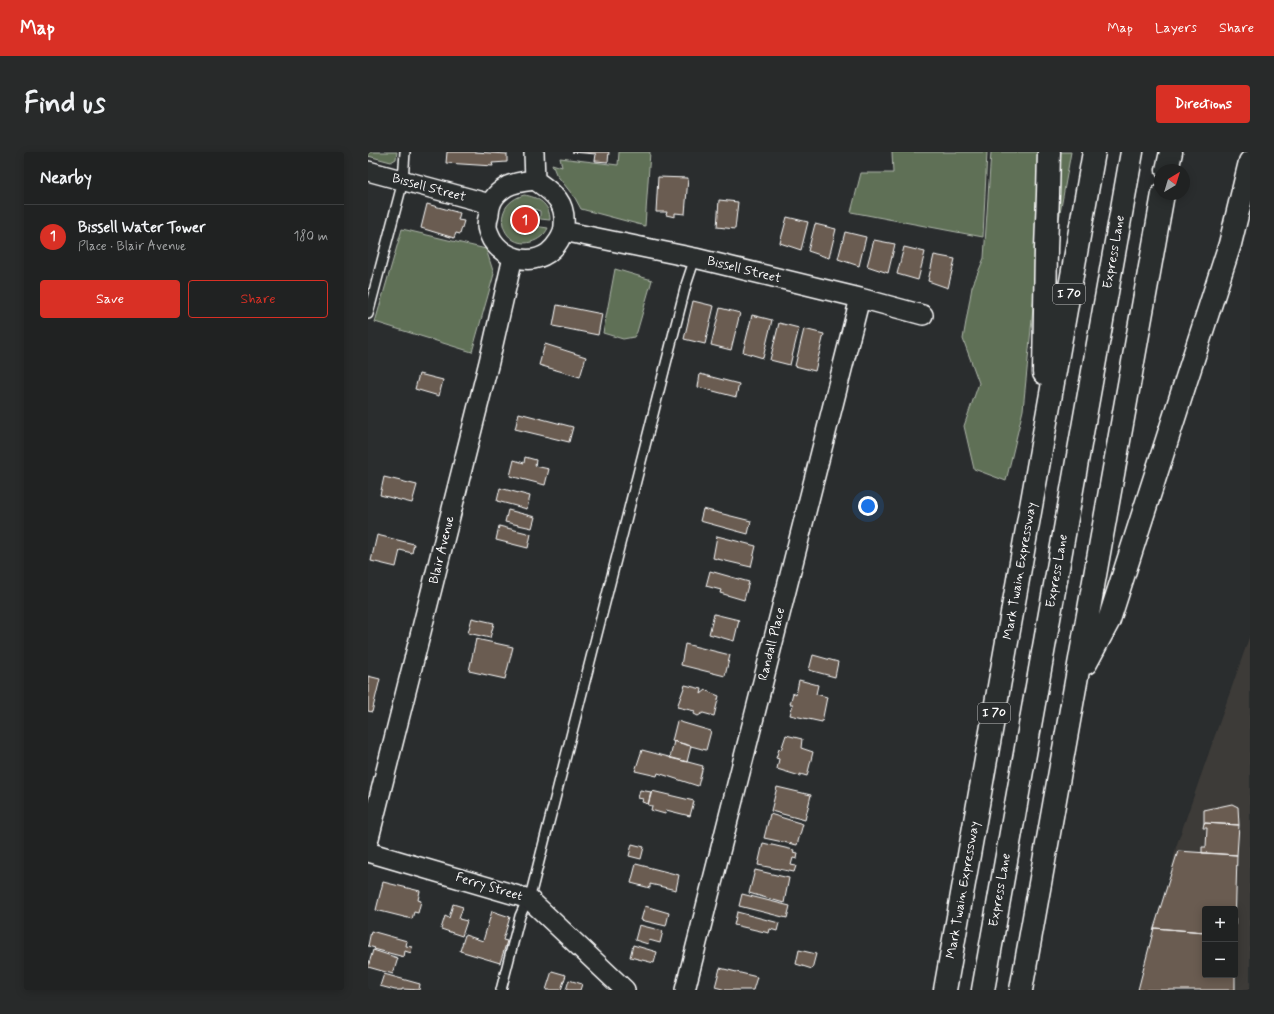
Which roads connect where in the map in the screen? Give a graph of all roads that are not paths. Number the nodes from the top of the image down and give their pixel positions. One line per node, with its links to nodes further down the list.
1 (405, 152): 11 (lane)
2 (534, 152): 10 (street)
3 (1049, 152): 20 (highway)
4 (1094, 152): 20 (highway, Mark Twain Expressway / I 70)
5 (1132, 152): 29 (highway, Express Lane)
6 (1170, 152): 8 (highway)
7 (1250, 162): 21 (highway)
8 (1168, 164)
9 (368, 172): 11 (street, Bissell Street)
10 (535, 180): 13 (street); 14 (street)
11 (403, 181): 13 (street, Bissell Street); 18 (lane)
12 (1162, 200): 21 (highway)
13 (490, 204): 15 (street)
14 (563, 231): 15 (street); 16 (street, Bissell Street)
15 (513, 257): 22 (street, Blair Avenue)
16 (695, 258): 17 (street, Bissell Street); 24 (lane)
17 (860, 298): 19 (street, Bissell Street); 27 (street, Randall Place)
18 (368, 314)
19 (923, 315)
20 (1043, 436): 28 (highway, Mark Twain Expressway / I 70)
21 (1077, 680): 30 (highway)
22 (368, 842)
23 (368, 852): 24 (street, Ferry Street)
24 (529, 899): 25 (lane); 26 (street, Ferry Street)
25 (501, 990)
26 (625, 990)
27 (685, 990)
28 (945, 990)
29 (983, 990)
30 (1021, 990)

